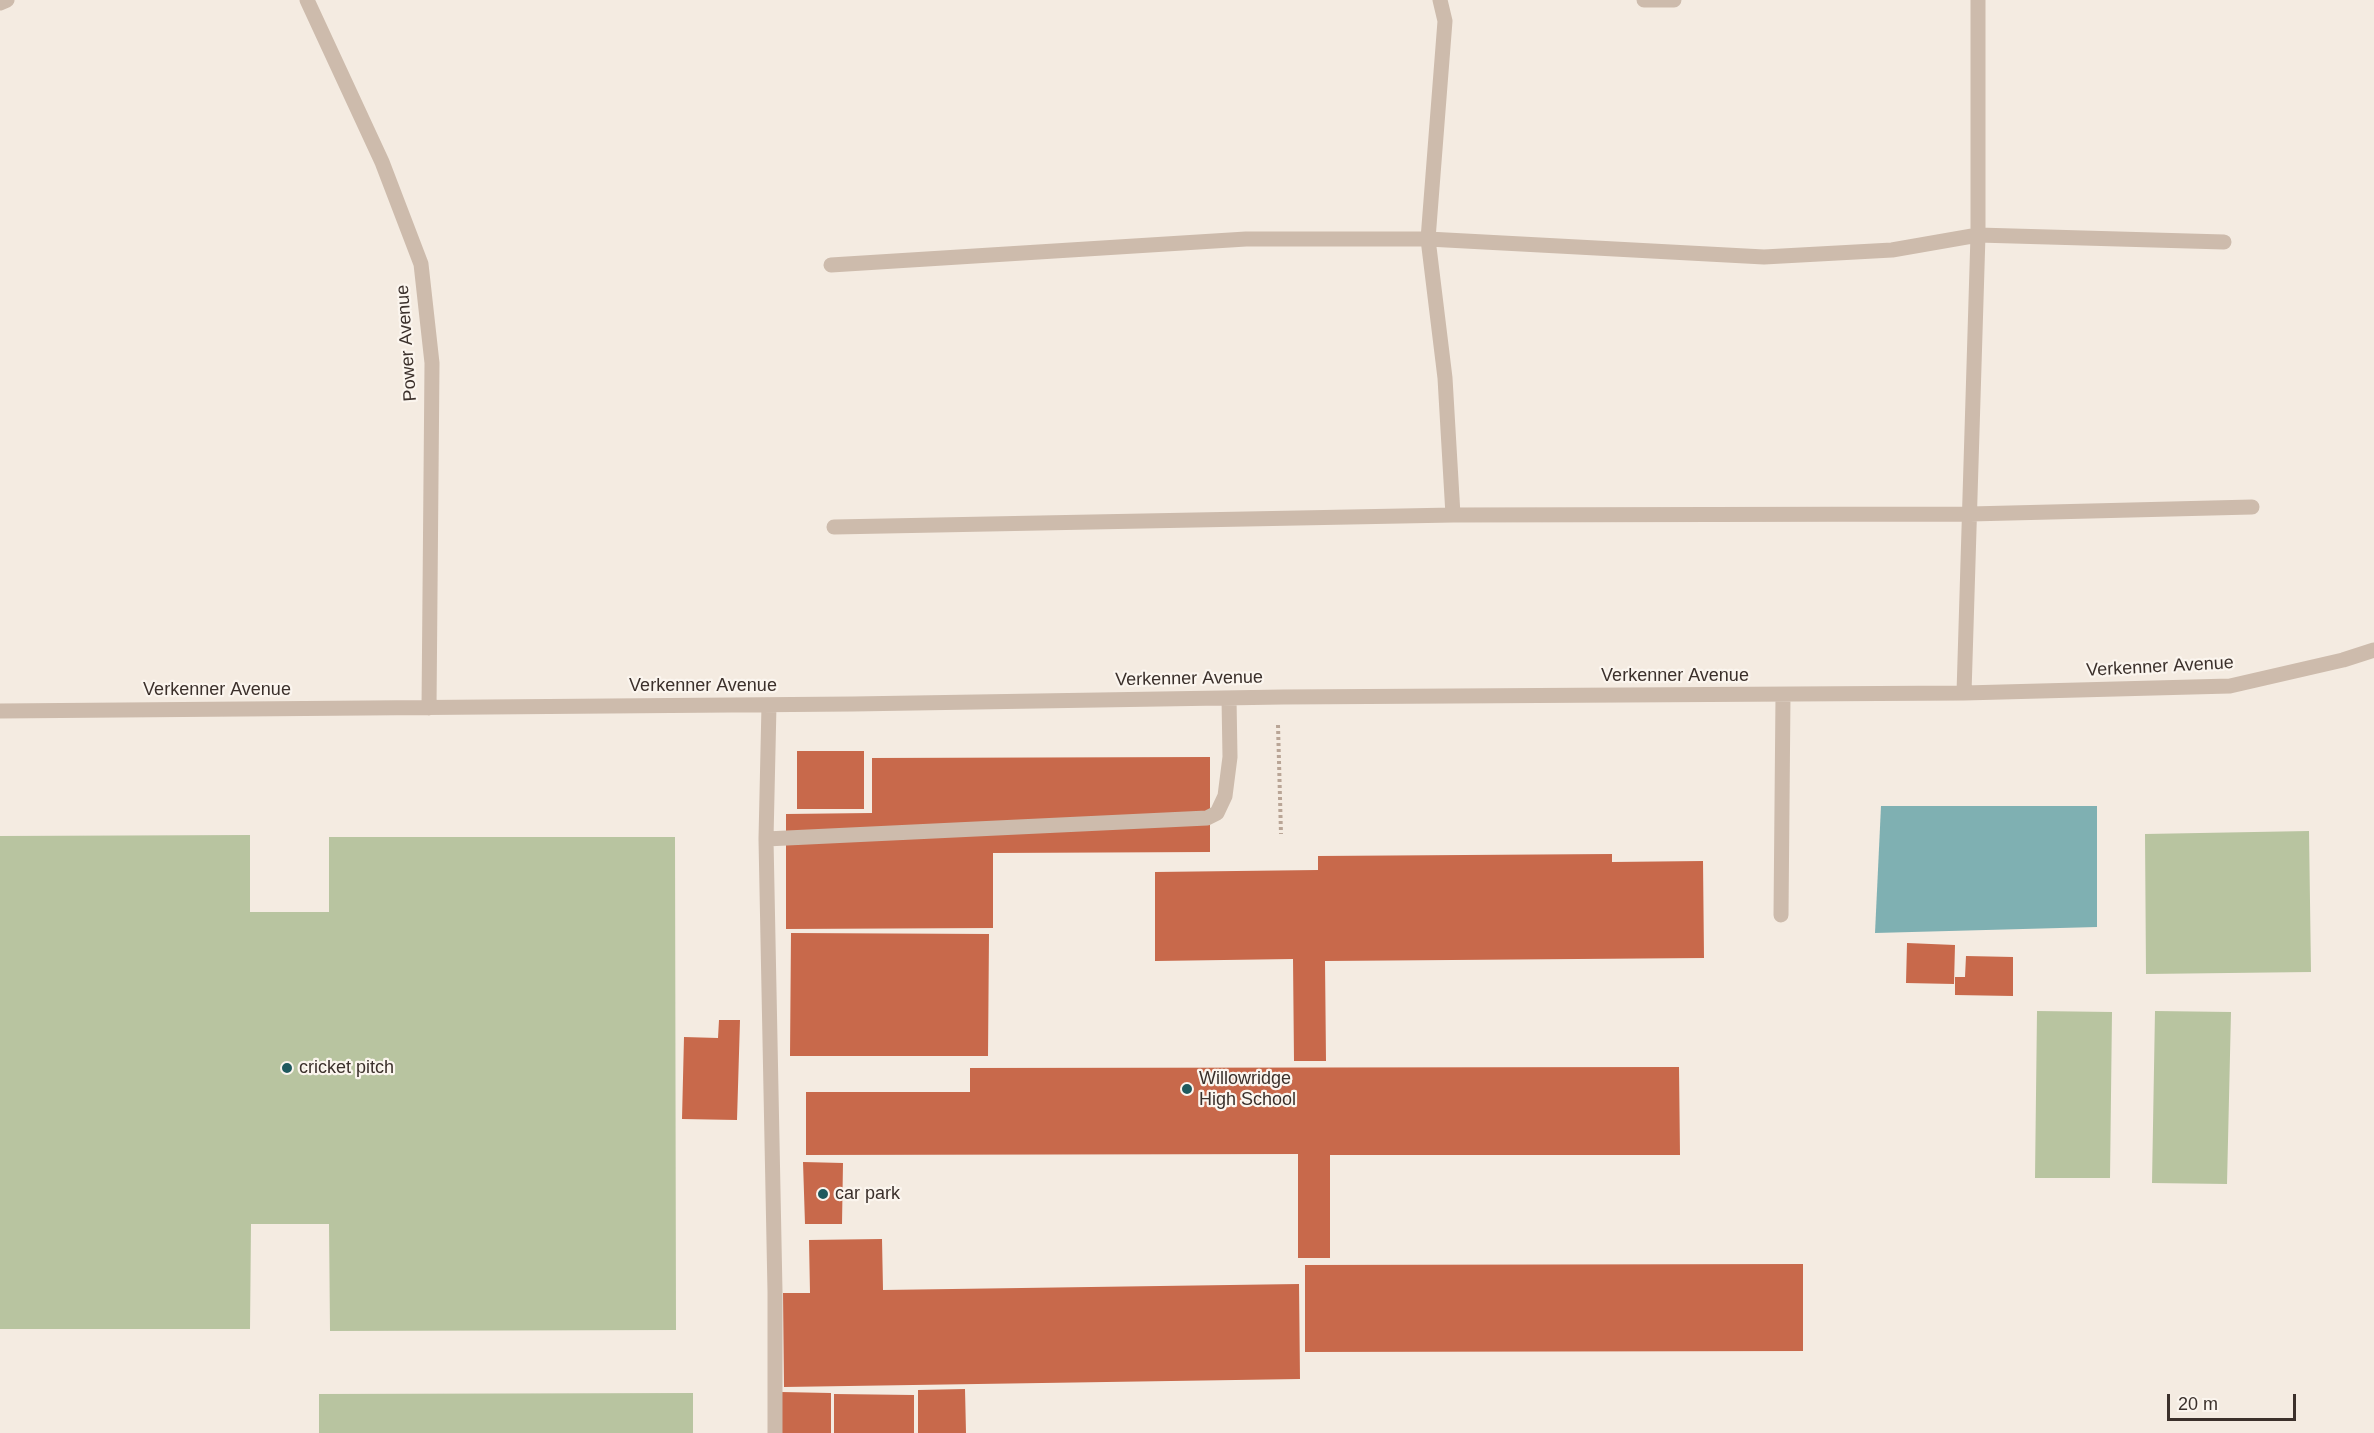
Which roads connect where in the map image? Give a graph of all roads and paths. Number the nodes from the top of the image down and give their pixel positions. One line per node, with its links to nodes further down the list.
1 (8, 0): 7 (street)
2 (307, 0): 21 (street, Power Avenue)
3 (1440, 0): 9 (street)
4 (1644, 0): 5 (street)
5 (1674, 0)
6 (1978, 0): 8 (street)
7 (0, 3)
8 (1978, 235): 9 (street); 10 (street); 14 (street)
9 (1428, 239): 11 (street); 13 (street)
10 (2224, 242)
11 (831, 264)
12 (2252, 507): 14 (street)
13 (1453, 514): 14 (street); 15 (street)
14 (1970, 514): 17 (street)
15 (834, 527)
16 (2374, 650): 17 (street, Verkenner Avenue)
17 (1964, 693): 18 (street, Verkenner Avenue)
18 (1783, 695): 19 (street, Verkenner Avenue); 26 (street)
19 (1229, 699): 20 (street, Verkenner Avenue); 25 (street)
20 (769, 705): 21 (street, Verkenner Avenue); 25 (street)
21 (429, 708): 22 (street, Verkenner Avenue)
22 (0, 711)
23 (1278, 716): 24 (path)
24 (1281, 834)
25 (766, 839): 27 (street)
26 (1781, 915)
27 (775, 1433)

